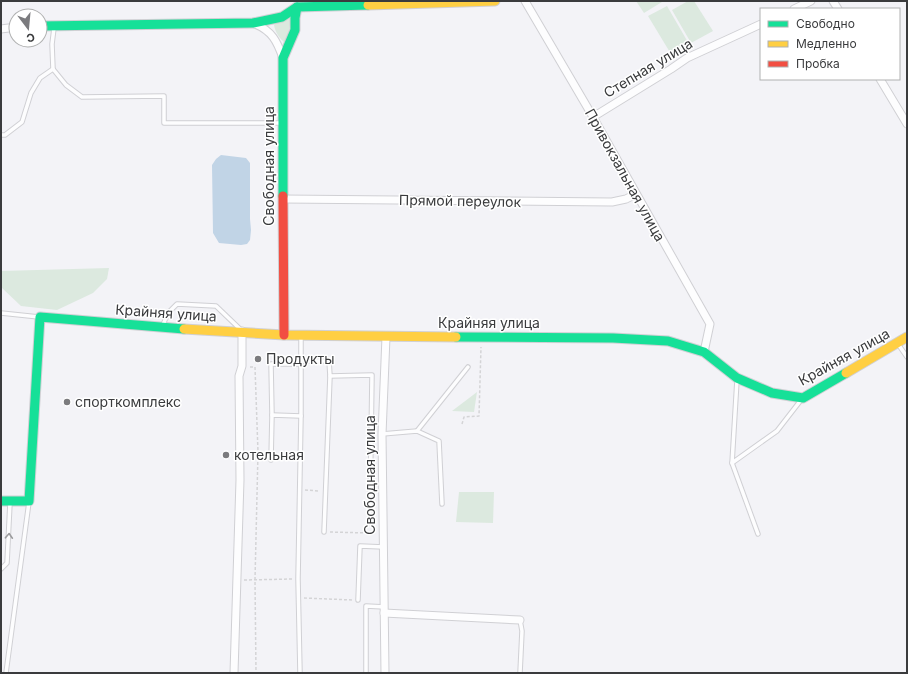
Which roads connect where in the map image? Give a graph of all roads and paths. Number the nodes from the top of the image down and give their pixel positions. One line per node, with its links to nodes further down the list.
1 (495, 1): 4 (street)
2 (525, 1): 13 (street, Привокзальная улица)
3 (811, 1): 5 (street)
4 (296, 4): 6 (street); 10 (street, Свободная улица)
5 (796, 8)
6 (253, 23): 7 (street); 10 (street)
7 (54, 24): 9 (street); 11 (lane)
8 (760, 24): 13 (street, Степная улица)
9 (48, 25)
10 (283, 58): 14 (street, Свободная улица)
11 (53, 69): 14 (lane); 16 (lane)
12 (881, 80): 15 (street)
13 (593, 117): 17 (street, Привокзальная улица)
14 (282, 123): 18 (street, Свободная улица)
15 (907, 124)
16 (1, 135)
17 (636, 194): 18 (street, Прямой переулок); 29 (street, Привокзальная улица)
18 (282, 199): 23 (street, Свободная улица)
19 (1, 313): 20 (lane)
20 (40, 317): 21 (street, Крайняя улица); 47 (street)
21 (162, 328): 22 (street, Крайняя улица); 22 (lane)
22 (242, 331): 23 (street, Крайняя улица); 32 (street)
23 (284, 335): 24 (street, Крайняя улица)
24 (301, 335): 25 (street, Крайняя улица); 31 (lane)
25 (386, 337): 26 (street, Крайняя улица); 41 (street, Свободная улица)
26 (481, 337): 29 (street, Крайняя улица); 39 (path)
27 (907, 338): 28 (street, Крайняя улица)
28 (898, 343): 30 (lane); 36 (street, Крайняя улица)
29 (704, 352): 35 (street, Крайняя улица)
30 (907, 357)
31 (301, 362): 34 (lane); 37 (lane); 38 (lane)
32 (242, 366): 56 (path); 57 (street)
33 (468, 367): 40 (lane)
34 (330, 376): 45 (lane); 49 (lane)
35 (737, 378): 36 (street, Крайняя улица); 43 (lane)
36 (803, 398): 43 (lane)
37 (272, 415): 38 (lane); 42 (lane)
38 (301, 416): 44 (lane)
39 (462, 424)
40 (417, 431): 41 (lane); 48 (lane)
41 (382, 434): 53 (street, Свободная улица)
42 (271, 460)
43 (732, 463): 52 (lane)
44 (300, 490): 45 (path); 55 (lane)
45 (325, 491): 50 (lane)
46 (6, 501): 47 (street); 54 (lane, one-way to 46)
47 (29, 501): 62 (lane)
48 (442, 504)
49 (370, 513)
50 (324, 532): 51 (path)
51 (368, 533)
52 (758, 534)
53 (384, 547): 59 (lane); 60 (street, Свободная улица)
54 (1, 569)
55 (298, 579): 56 (path); 58 (lane)
56 (255, 580): 57 (path); 64 (path)
57 (237, 581): 63 (street)
58 (299, 598): 59 (path); 65 (lane)
59 (358, 600)
60 (384, 610): 61 (street); 66 (lane); 67 (street, Свободная улица)
61 (520, 620): 68 (lane)
62 (6, 673)
63 (234, 673)
64 (256, 673)
65 (300, 673)
66 (366, 673)
67 (385, 673)
68 (520, 673)

